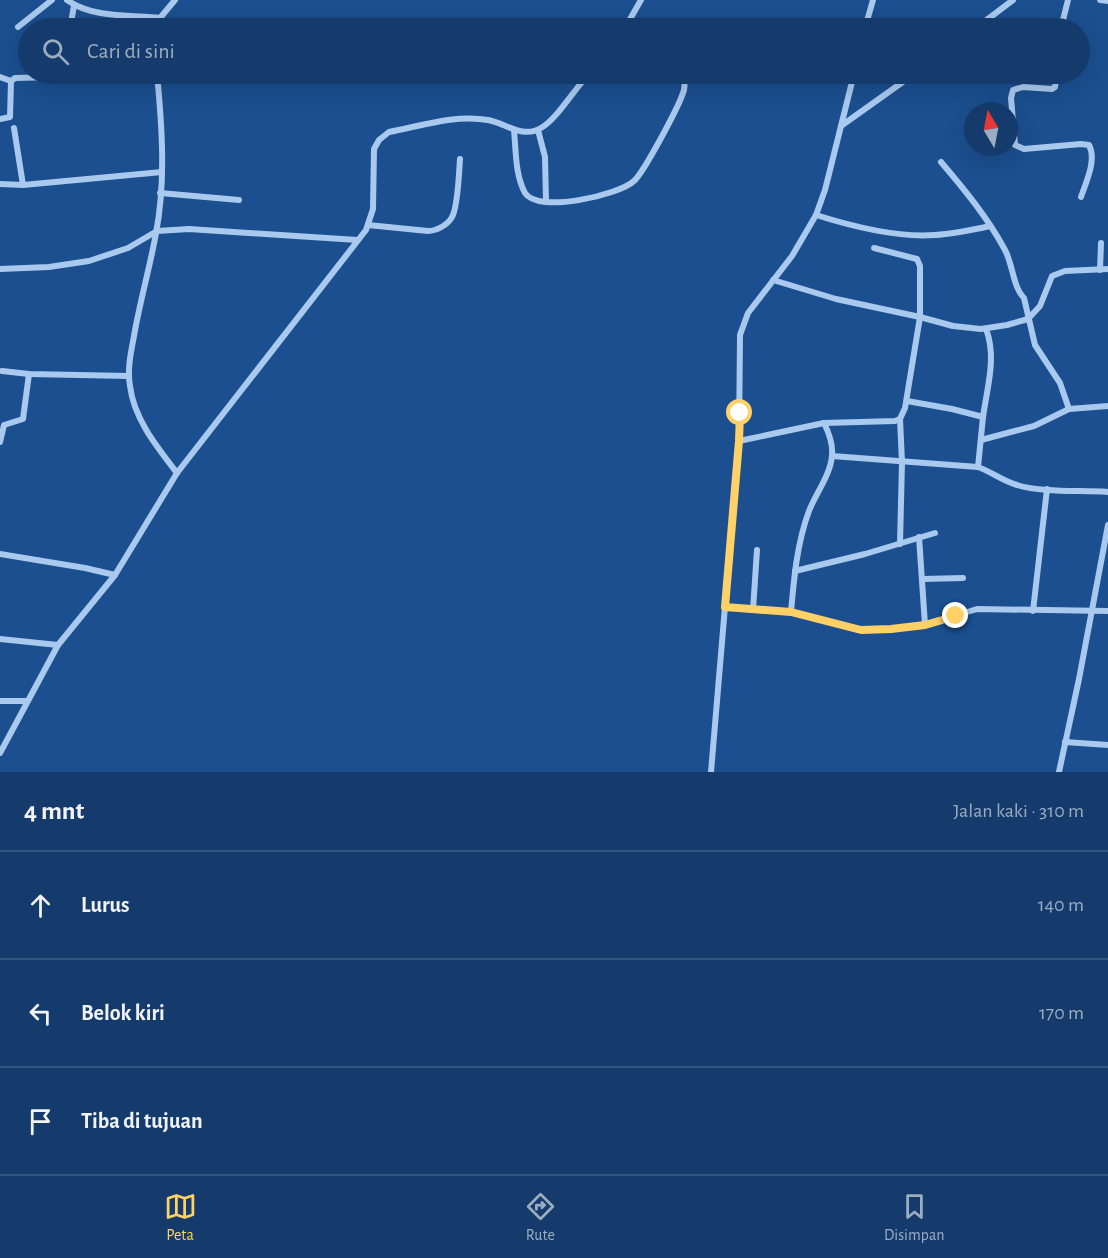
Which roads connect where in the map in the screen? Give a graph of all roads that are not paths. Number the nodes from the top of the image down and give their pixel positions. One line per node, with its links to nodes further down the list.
1 (52, 0): 11 (street)
2 (67, 0): 10 (street)
3 (175, 0): 13 (street)
4 (640, 0): 14 (street)
5 (873, 0): 15 (street)
6 (1013, 0): 16 (street)
7 (1068, 0): 17 (street)
8 (1100, 0): 9 (street)
9 (1108, 1)
10 (74, 6): 12 (street); 13 (street)
11 (29, 18)
12 (72, 18)
13 (160, 18)
14 (630, 18)
15 (868, 18)
16 (989, 18)
17 (1064, 18)
18 (0, 77): 20 (street)
19 (18, 78): 20 (street)
20 (11, 81): 27 (street)
21 (158, 84): 34 (street)
22 (581, 84): 31 (street)
23 (684, 84): 40 (street)
24 (852, 84): 28 (street)
25 (900, 84): 28 (street)
26 (1055, 84): 38 (street)
27 (0, 119)
28 (841, 126): 41 (street)
29 (14, 128): 36 (street)
30 (514, 130): 31 (street); 40 (street); 42 (street)
31 (538, 130): 40 (street)
32 (460, 159): 42 (street)
33 (941, 162): 43 (street)
34 (162, 172): 36 (street); 37 (street)
35 (0, 184): 36 (street)
36 (23, 185)
37 (160, 193): 39 (street); 44 (street)
38 (1081, 197)
39 (239, 200)
40 (546, 201)
41 (816, 215): 43 (street); 51 (street)
42 (368, 225): 45 (street)
43 (990, 226): 53 (street)
44 (157, 231): 45 (street); 48 (street); 57 (street)
45 (357, 240): 70 (street)
46 (1101, 243): 49 (street)
47 (874, 248): 52 (street)
48 (0, 268)
49 (1100, 270): 50 (street); 53 (street)
50 (1108, 270)
51 (773, 280): 52 (street); 65 (street)
52 (920, 317): 54 (street); 58 (street)
53 (1028, 319): 54 (street); 60 (street)
54 (986, 329): 61 (street)
55 (2, 371): 56 (street)
56 (29, 374): 57 (street); 66 (street)
57 (129, 376): 70 (street)
58 (907, 401): 61 (street); 62 (street)
59 (1108, 406): 60 (street)
60 (1069, 409): 64 (street)
61 (983, 417): 64 (street)
62 (900, 419): 63 (street); 68 (street)
63 (824, 423): 65 (street); 67 (street)
64 (981, 440): 69 (street)
65 (739, 441): 84 (street)
66 (0, 442)
67 (832, 456): 68 (street); 80 (street)
68 (902, 462): 69 (street); 76 (street)
69 (978, 467): 71 (street)
70 (177, 473): 81 (street)
71 (1047, 489): 72 (street); 86 (street)
72 (1108, 492)
73 (1108, 525): 79 (street)
74 (935, 533): 75 (street)
75 (919, 537): 76 (street); 83 (street)
76 (900, 544): 80 (street)
77 (757, 550): 85 (street)
78 (0, 554): 81 (street)
79 (1105, 568): 89 (street)
80 (795, 571): 88 (street)
81 (115, 575): 92 (street)
82 (963, 578): 83 (street)
83 (923, 579): 90 (street)
84 (725, 607): 85 (street); 98 (street)
85 (753, 610): 88 (street)
86 (1033, 611): 89 (street); 90 (street)
87 (1108, 611): 89 (street)
88 (791, 612): 90 (street)
89 (1091, 612): 95 (street)
90 (925, 625)
91 (0, 639): 92 (street)
92 (58, 645): 94 (street)
93 (0, 701): 94 (street)
94 (27, 701): 97 (street)
95 (1065, 742): 96 (street); 99 (street)
96 (1108, 745)
97 (0, 753)
98 (711, 772)
99 (1059, 772)

